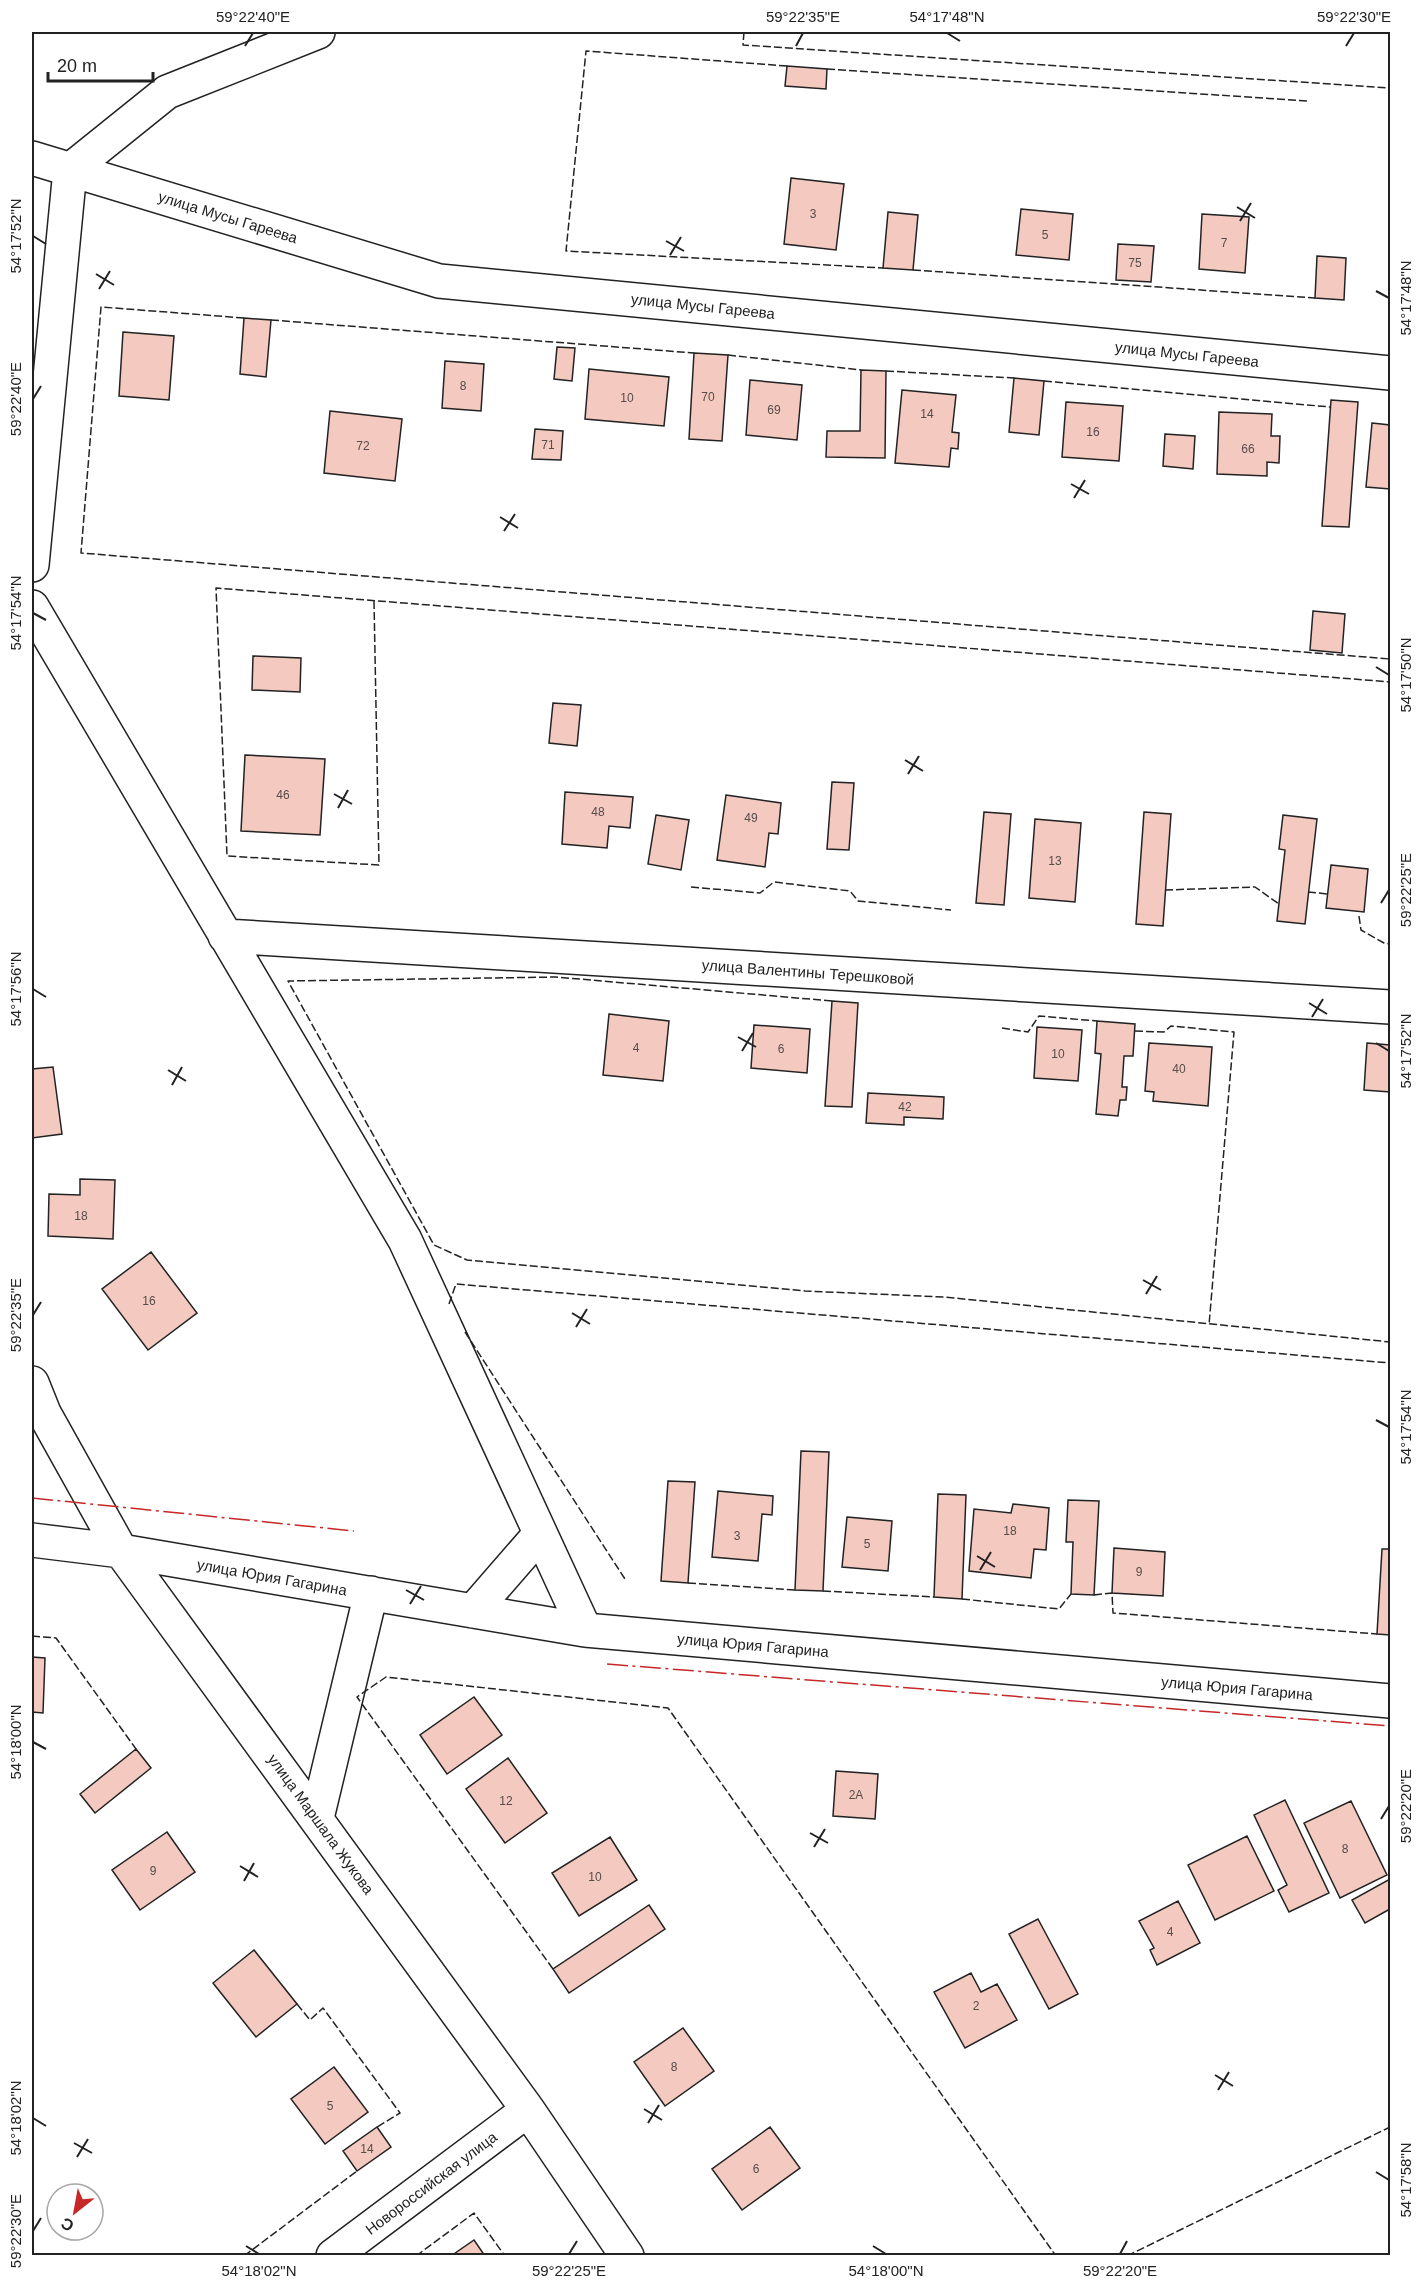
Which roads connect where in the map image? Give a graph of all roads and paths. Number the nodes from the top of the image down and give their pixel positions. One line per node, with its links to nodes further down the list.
1 (318, 32): 3 (street)
2 (32, 158): 3 (street, улица Мусы Гареева)
3 (70, 170): 4 (street, улица Мусы Гареева); 5 (street)
4 (1390, 373)
5 (32, 565)
6 (32, 607): 7 (street)
7 (225, 936): 8 (street, улица Валентины Терешковой); 10 (street)
8 (1390, 1007)
9 (32, 1383): 12 (street, улица Маршала Жукова)
10 (540, 1534): 14 (street); 15 (street)
11 (32, 1540): 12 (street, улица Юрия Гагарина)
12 (121, 1551): 13 (street, улица Юрия Гагарина); 17 (street, улица Маршала Жукова)
13 (371, 1593): 14 (street, улица Юрия Гагарина); 17 (street)
14 (473, 1611): 15 (street, улица Юрия Гагарина)
15 (585, 1630): 16 (street, улица Юрия Гагарина)
16 (1390, 1701)
17 (317, 1818): 18 (street, улица Маршала Жукова)
18 (528, 2110): 19 (street, Новороссийская улица); 20 (street, улица Маршала Жукова)
19 (333, 2256)
20 (627, 2256)

